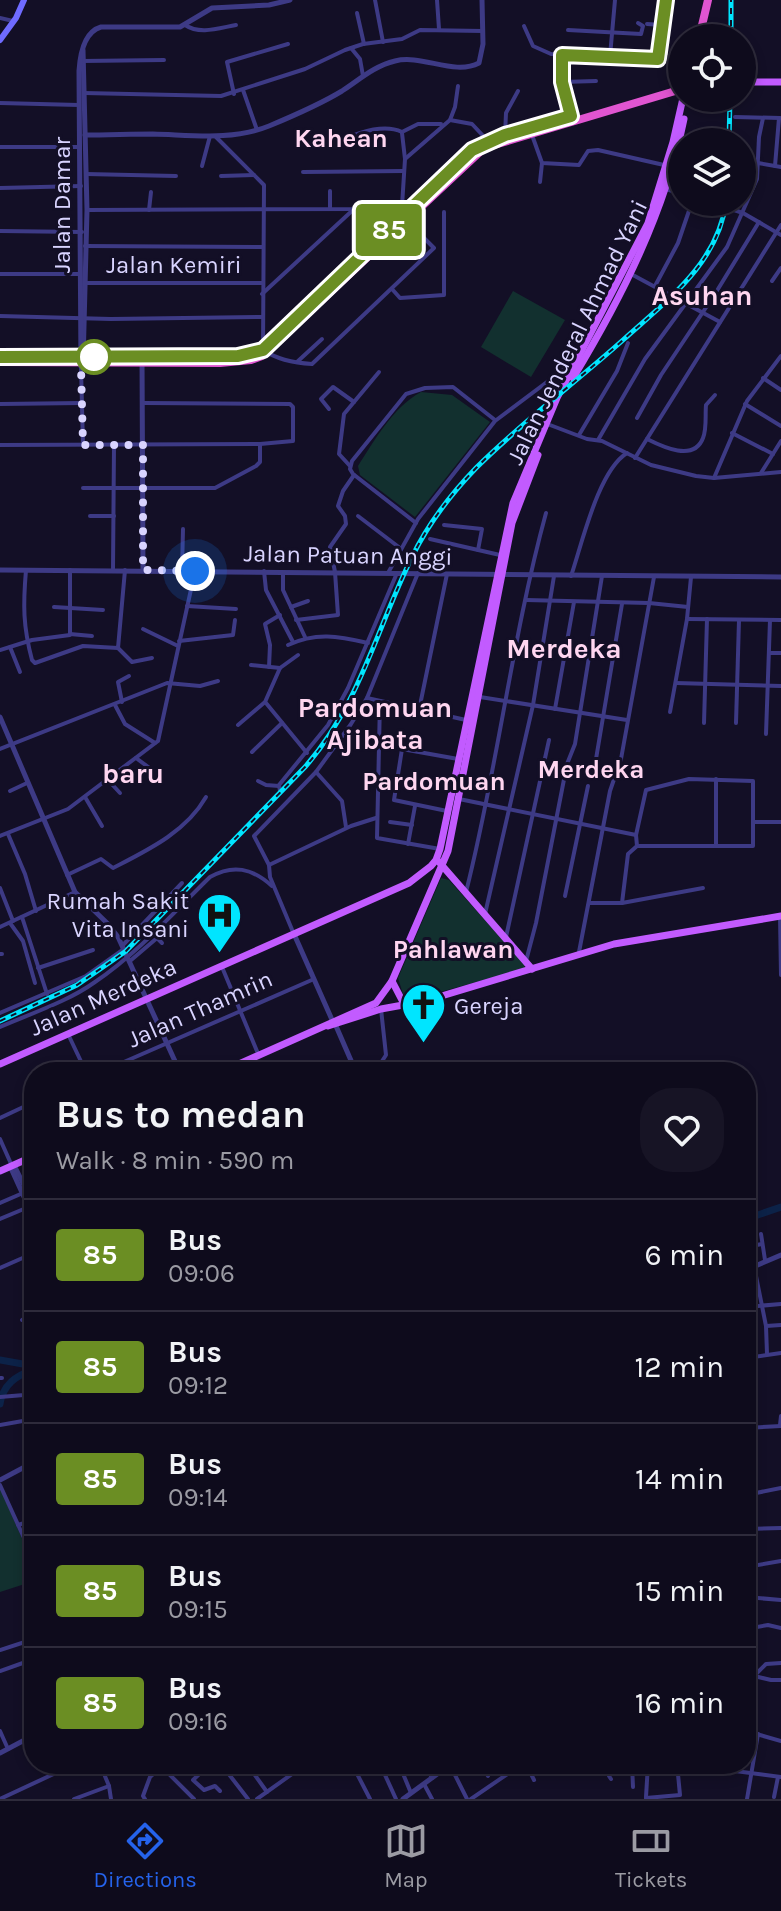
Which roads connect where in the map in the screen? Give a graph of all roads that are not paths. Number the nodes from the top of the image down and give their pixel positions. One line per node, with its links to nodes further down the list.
1 (24, 0): 11 (main road)
2 (290, 0): 15 (street, Jalan Damar)
3 (375, 0): 24 (street)
4 (437, 0): 19 (street)
5 (482, 0): 21 (street)
6 (615, 0): 22 (street)
7 (666, 0): 17 (street)
8 (708, 0): 14 (highway)
9 (357, 13): 26 (street)
10 (0, 18): 11 (street)
11 (14, 21): 23 (main road)
12 (638, 23): 22 (street)
13 (647, 24): 17 (street)
14 (702, 24)
15 (185, 25): 16 (street); 33 (street, Jalan Damar)
16 (236, 25)
17 (662, 25): 30 (street)
18 (524, 26): 28 (street)
19 (439, 29): 21 (street); 24 (street)
20 (568, 30): 22 (street)
21 (483, 31): 34 (street)
22 (613, 32): 29 (street)
23 (0, 40)
24 (383, 42): 26 (street)
25 (288, 44): 45 (street)
26 (364, 44): 27 (street)
27 (351, 48): 34 (street); 40 (street)
28 (562, 55): 29 (street); 36 (street)
29 (610, 56): 30 (street)
30 (658, 59): 31 (street)
31 (668, 59)
32 (164, 60): 33 (street)
33 (83, 61): 44 (street, Jalan Damar); 47 (street, Jalan Damar)
34 (363, 76): 55 (street)
35 (596, 81): 36 (street)
36 (562, 82): 49 (street)
37 (756, 82): 38 (main road)
38 (781, 82)
39 (458, 86): 53 (street)
40 (243, 90): 45 (street); 55 (street)
41 (668, 90): 49 (highway)
42 (668, 90): 57 (highway)
43 (518, 91): 60 (street)
44 (84, 93): 45 (street); 58 (street, Jalan Damar)
45 (234, 94)
46 (0, 103): 47 (street)
47 (79, 105): 65 (street, Jalan Damar)
48 (682, 112): 71 (main road, Jalan Jenderal Ahmad Yani)
49 (571, 116): 60 (highway)
50 (735, 117): 51 (street)
51 (763, 118): 52 (street); 69 (street)
52 (780, 118): 72 (street)
53 (450, 120): 54 (street); 62 (street)
54 (442, 124): 56 (street); 67 (street)
55 (257, 130): 59 (street)
56 (402, 132): 63 (street); 67 (street)
57 (531, 133): 68 (street); 93 (highway)
58 (85, 135): 61 (street); 75 (street, Jalan Damar)
59 (231, 135): 61 (street); 66 (street)
60 (505, 135): 62 (highway)
61 (213, 136): 66 (street); 70 (street)
62 (488, 141): 93 (highway)
63 (330, 146)
64 (0, 147): 65 (street)
65 (79, 147): 82 (street, Jalan Damar)
66 (227, 148): 76 (street)
67 (405, 159): 73 (street)
68 (542, 163): 71 (street); 80 (street)
69 (758, 163): 72 (street); 79 (street)
70 (202, 166)
71 (666, 166): 97 (main road, Jalan Jenderal Ahmad Yani)
72 (778, 166)
73 (404, 171): 74 (street); 93 (street)
74 (303, 172)
75 (86, 174): 77 (street); 89 (street, Jalan Damar)
76 (256, 175): 78 (street); 91 (street)
77 (176, 176)
78 (221, 176)
79 (756, 181)
80 (540, 182)
81 (668, 183): 84 (main road, Jalan Jenderal Ahmad Yani)
82 (81, 186): 83 (street); 101 (street, Jalan Damar)
83 (0, 188)
84 (666, 189): 97 (main road, Jalan Jenderal Ahmad Yani)
85 (330, 191): 87 (street)
86 (151, 192): 90 (street)
87 (330, 209): 88 (street); 91 (street)
88 (354, 209): 93 (street); 118 (street)
89 (87, 210): 90 (street); 101 (street, Jalan Damar)
90 (149, 210): 91 (street)
91 (264, 210): 106 (street)
92 (444, 212): 104 (street)
93 (405, 214): 103 (street); 127 (highway)
94 (687, 216): 116 (street)
95 (742, 216): 119 (street)
96 (748, 216): 98 (street)
97 (651, 222): 108 (main road, Jalan Jenderal Ahmad Yani)
98 (759, 222): 102 (street); 120 (street)
99 (781, 225): 102 (street)
100 (0, 231): 101 (street)
101 (83, 232): 105 (street, Jalan Damar); 107 (street, Jalan Damar)
102 (779, 234): 124 (street)
103 (429, 241): 104 (street); 117 (street)
104 (443, 242): 117 (street)
105 (85, 246): 106 (street); 107 (street, Jalan Damar)
106 (263, 247): 115 (street)
107 (82, 260): 112 (street, Jalan Damar); 114 (street, Jalan Damar)
108 (633, 260): 110 (main road, Jalan Jenderal Ahmad Yani); 131 (main road, Jalan Jenderal Ahmad Yani)
109 (781, 268): 113 (street)
110 (629, 273): 116 (street); 146 (main road, Jalan Jenderal Ahmad Yani)
111 (0, 274): 112 (street)
112 (80, 274): 123 (street, Jalan Damar)
113 (772, 281)
114 (85, 283): 115 (street, Jalan Kemiri); 123 (street, Jalan Damar)
115 (263, 283): 118 (street)
116 (655, 286): 119 (street)
117 (392, 289): 133 (street)
118 (262, 294): 122 (street)
119 (686, 302): 120 (street); 151 (street)
120 (703, 312): 124 (street); 144 (street)
121 (0, 316): 123 (street)
122 (263, 317): 123 (street); 127 (street)
123 (82, 318): 132 (street, Jalan Damar)
124 (720, 322): 150 (street)
125 (322, 339): 133 (street)
126 (628, 343): 149 (street)
127 (265, 351): 130 (highway); 133 (street)
128 (781, 356): 135 (street)
129 (0, 359): 132 (highway)
130 (142, 359): 132 (highway); 140 (street)
131 (578, 359): 145 (street); 166 (main road, Jalan Jenderal Ahmad Yani)
132 (82, 361): 139 (street)
133 (296, 363)
134 (379, 372): 138 (street)
135 (763, 378): 136 (street); 142 (street)
136 (781, 390)
137 (715, 395): 150 (street)
138 (354, 402): 143 (street); 161 (street)
139 (82, 403): 141 (street); 155 (street)
140 (144, 403): 153 (street); 157 (street)
141 (0, 404)
142 (745, 404): 147 (street); 148 (street)
143 (329, 409)
144 (637, 418)
145 (495, 421): 161 (street); 175 (street)
146 (550, 425): 149 (street); 166 (main road, Jalan Jenderal Ahmad Yani)
147 (781, 426)
148 (732, 433): 159 (street); 165 (street)
149 (579, 436): 151 (street)
150 (647, 439): 160 (street)
151 (598, 440): 158 (street)
152 (781, 441): 159 (street)
153 (260, 444): 157 (street); 169 (street)
154 (0, 445): 155 (street)
155 (83, 445): 156 (street)
156 (114, 445): 157 (street); 168 (street)
157 (143, 445): 169 (street)
158 (627, 453): 160 (street); 200 (street)
159 (773, 454): 163 (street)
160 (635, 458): 165 (street)
161 (350, 466): 164 (street)
162 (781, 472): 163 (street)
163 (761, 473): 165 (street)
164 (354, 475): 175 (street); 192 (street)
165 (714, 478)
166 (525, 480): 170 (main road, Jalan Jenderal Ahmad Yani)
167 (83, 488): 168 (street)
168 (114, 488): 169 (street); 173 (street)
169 (143, 488): 187 (street)
170 (515, 504): 181 (main road, Jalan Jenderal Ahmad Yani); 197 (main road, Jalan Jenderal Ahmad Yani)
171 (546, 513): 198 (street)
172 (90, 516): 173 (street)
173 (114, 516): 185 (street)
174 (358, 516): 179 (street)
175 (416, 523): 179 (street)
176 (444, 525): 180 (street)
177 (183, 529): 188 (street)
178 (430, 539): 180 (street)
179 (400, 548): 193 (street)
180 (478, 550): 181 (street)
181 (500, 555): 197 (main road, Jalan Jenderal Ahmad Yani)
182 (0, 570): 183 (street, Jalan Patuan Anggi)
183 (26, 570): 184 (street, Jalan Patuan Anggi); 231 (street)
184 (70, 570): 185 (street, Jalan Patuan Anggi); 214 (street)
185 (113, 570): 186 (street, Jalan Patuan Anggi)
186 (125, 570): 187 (street, Jalan Patuan Anggi); 235 (street)
187 (143, 570): 188 (street, Jalan Patuan Anggi)
188 (182, 571): 189 (street, Jalan Patuan Anggi)
189 (195, 571): 190 (street, Jalan Patuan Anggi); 212 (street)
190 (264, 571): 191 (street, Jalan Patuan Anggi); 219 (street)
191 (283, 571): 192 (street, Jalan Patuan Anggi); 215 (street)
192 (335, 572): 193 (street, Jalan Patuan Anggi); 223 (street)
193 (388, 573): 194 (street, Jalan Patuan Anggi)
194 (397, 573): 195 (street, Jalan Patuan Anggi); 232 (street)
195 (418, 573): 196 (street, Jalan Patuan Anggi); 254 (street)
196 (447, 574): 197 (street, Jalan Patuan Anggi); 262 (street)
197 (500, 576): 198 (street, Jalan Patuan Anggi); 253 (main road, Jalan Jenderal Ahmad Yani)
198 (528, 576): 199 (street, Jalan Patuan Anggi); 205 (street)
199 (554, 576): 200 (street, Jalan Patuan Anggi); 207 (street)
200 (571, 576): 201 (street, Jalan Patuan Anggi)
201 (602, 576): 202 (street, Jalan Patuan Anggi); 209 (street)
202 (654, 577): 203 (street, Jalan Patuan Anggi); 211 (street)
203 (691, 577): 204 (street, Jalan Patuan Anggi); 216 (street)
204 (781, 577)
205 (526, 600): 207 (street); 255 (street)
206 (308, 601): 215 (street)
207 (550, 601): 208 (street); 260 (street)
208 (574, 602): 209 (street); 261 (street)
209 (598, 603): 210 (street); 264 (street)
210 (622, 603): 211 (street); 266 (street)
211 (649, 603): 216 (street); 268 (street)
212 (187, 606): 217 (street); 233 (street)
213 (54, 607): 214 (street)
214 (71, 607): 218 (street); 228 (street)
215 (291, 607): 223 (street)
216 (688, 607): 220 (street)
217 (236, 609)
218 (103, 610)
219 (280, 615): 230 (street); 242 (street)
220 (687, 619): 221 (street); 248 (street)
221 (707, 619): 224 (street); 249 (street)
222 (235, 620): 233 (street)
223 (296, 620): 230 (street)
224 (739, 620): 225 (street); 250 (street)
225 (770, 620): 226 (street); 237 (street)
226 (781, 620)
227 (143, 629): 233 (street)
228 (70, 634): 229 (street); 231 (street)
229 (92, 636)
230 (305, 637): 232 (street)
231 (27, 642): 234 (street); 235 (street)
232 (368, 643): 280 (street)
233 (179, 644): 247 (street)
234 (10, 647): 236 (street); 244 (street)
235 (118, 648): 240 (street)
236 (0, 650)
237 (770, 653): 238 (street); 251 (street)
238 (781, 653)
239 (298, 655): 243 (street)
240 (152, 658)
241 (251, 665): 242 (street)
242 (269, 667): 243 (street)
243 (280, 668): 258 (street)
244 (20, 672)
245 (129, 676): 257 (street)
246 (218, 681): 247 (street)
247 (170, 683): 257 (street); 275 (street)
248 (676, 683): 249 (street); 263 (street)
249 (706, 685): 250 (street); 270 (street)
250 (738, 686): 251 (street); 271 (street)
251 (768, 686): 252 (street); 273 (street)
252 (781, 686)
253 (478, 692): 255 (street); 267 (main road, Jalan Jenderal Ahmad Yani); 277 (main road, Jalan Jenderal Ahmad Yani)
254 (367, 698): 256 (street); 285 (street)
255 (507, 700): 260 (street); 300 (street)
256 (380, 701): 262 (street); 305 (street)
257 (122, 702): 259 (street)
258 (265, 702): 269 (street); 272 (street)
259 (115, 705): 275 (street); 276 (street)
260 (533, 705): 261 (street); 302 (street)
261 (555, 709): 264 (street)
262 (419, 710): 267 (street)
263 (670, 712)
264 (580, 713): 266 (street); 307 (street)
265 (0, 717): 276 (street)
266 (604, 717): 268 (street); 283 (street)
267 (468, 720): 277 (main road, Jalan Jenderal Ahmad Yani)
268 (627, 720): 315 (street)
269 (282, 722): 279 (street); 280 (street)
270 (704, 723)
271 (736, 723)
272 (238, 725)
273 (766, 734)
274 (549, 740): 304 (street)
275 (155, 743): 281 (street)
276 (11, 744): 278 (street); 291 (street)
277 (467, 746): 282 (main road, Jalan Jenderal Ahmad Yani); 299 (main road, Jalan Jenderal Ahmad Yani)
278 (0, 749)
279 (252, 752)
280 (307, 753): 293 (street)
281 (136, 758): 284 (street); 286 (street)
282 (460, 759): 299 (main road, Jalan Jenderal Ahmad Yani); 301 (street)
283 (596, 759)
284 (124, 767): 287 (street); 289 (street)
285 (316, 772): 298 (street); 314 (street)
286 (159, 775)
287 (142, 779)
288 (716, 779): 309 (street); 317 (street); 321 (street)
289 (108, 780): 295 (street); 296 (street)
290 (258, 781): 293 (street)
291 (27, 783): 294 (street); 306 (street)
292 (588, 786): 312 (street)
293 (280, 790): 298 (street)
294 (10, 791)
295 (120, 793)
296 (85, 797): 306 (street); 313 (street)
297 (206, 797): 325 (street)
298 (290, 800): 324 (street)
299 (456, 801): 300 (street); 303 (main road, Jalan Jenderal Ahmad Yani); 323 (main road, Jalan Jenderal Ahmad Yani)
300 (486, 804): 302 (street); 332 (street)
301 (415, 806): 303 (street); 311 (street)
302 (509, 810): 304 (street); 338 (street)
303 (448, 811): 322 (main road, Jalan Jenderal Ahmad Yani)
304 (533, 815): 307 (street); 345 (street)
305 (377, 817): 314 (street); 319 (street)
306 (44, 820): 316 (street); 325 (street)
307 (557, 820): 312 (street); 352 (street)
308 (390, 822): 311 (street)
309 (754, 822): 310 (street); 321 (street)
310 (781, 822)
311 (412, 825): 319 (street)
312 (581, 825): 315 (street); 334 (street)
313 (102, 826)
314 (346, 828): 324 (street)
315 (604, 829): 317 (street); 335 (street)
316 (7, 834): 318 (street); 337 (street)
317 (636, 835): 320 (street)
318 (0, 836)
319 (408, 844): 322 (street)
320 (637, 846): 321 (street); 336 (street)
321 (716, 846)
322 (440, 849): 323 (main road, Jalan Jenderal Ahmad Yani)
323 (439, 862): 327 (main road, Jalan Merdeka); 332 (main road); 333 (main road)
324 (269, 865): 329 (street)
325 (67, 875): 331 (street)
326 (182, 883): 347 (street)
327 (409, 883): 333 (main road); 343 (main road, Jalan Merdeka)
328 (0, 888): 341 (street)
329 (274, 888): 343 (street); 351 (street)
330 (703, 888): 336 (street)
331 (75, 892): 337 (street); 347 (street)
332 (466, 894): 338 (main road)
333 (430, 896): 359 (main road)
334 (565, 896)
335 (589, 903): 336 (street); 349 (street)
336 (622, 903)
337 (36, 911): 340 (street)
338 (485, 915): 345 (main road)
339 (780, 916): 344 (street); 349 (main road)
340 (22, 917): 341 (street); 355 (street)
341 (12, 922): 342 (street); 360 (street)
342 (0, 927)
343 (294, 934): 353 (main road, Jalan Merdeka); 358 (street)
344 (781, 936): 350 (street)
345 (505, 938): 352 (main road)
346 (162, 943): 351 (street)
347 (124, 947): 351 (street); 361 (street)
348 (93, 950): 355 (street)
349 (579, 955): 356 (main road)
350 (781, 955): 354 (street)
351 (129, 958): 362 (street); 368 (street)
352 (526, 961): 356 (main road)
353 (222, 967): 362 (main road, Jalan Merdeka); 365 (street)
354 (781, 967): 357 (street)
355 (38, 968): 361 (street)
356 (532, 969): 363 (main road)
357 (781, 975)
358 (314, 979): 365 (street, Jalan Thamrin); 367 (street)
359 (392, 981): 363 (main road); 367 (main road)
360 (35, 983)
361 (47, 994): 366 (street)
362 (147, 998): 369 (main road, Jalan Merdeka); 370 (street)
363 (405, 1006): 364 (main road)
364 (381, 1009): 367 (main road); 377 (street)
365 (240, 1010): 370 (street, Jalan Thamrin); 371 (street)
366 (0, 1013)
367 (332, 1025): 371 (main road); 376 (street)
368 (0, 1027)
369 (68, 1034): 372 (street); 378 (main road, Jalan Merdeka)
370 (166, 1042): 373 (street, Jalan Thamrin); 374 (street)
371 (259, 1056): 375 (main road)
372 (81, 1062)
373 (123, 1062)
374 (175, 1062)
375 (244, 1062)
376 (351, 1062)
377 (381, 1062)
378 (0, 1064)
379 (24, 1107): 380 (street)
380 (0, 1118)
381 (0, 1139): 383 (street)
382 (24, 1161): 383 (main road)
383 (12, 1166): 384 (main road); 385 (street)
384 (0, 1171)
385 (24, 1190)
386 (24, 1192): 387 (street)
387 (0, 1203)
388 (24, 1209): 389 (street)
389 (0, 1219)
390 (761, 1234): 391 (street)
391 (762, 1244): 392 (street); 395 (street)
392 (756, 1245)
393 (781, 1255): 395 (street)
394 (24, 1257): 397 (street)
395 (765, 1260): 396 (street)
396 (756, 1265)
397 (0, 1268)
398 (756, 1275): 400 (street)
399 (781, 1304): 400 (street)
400 (763, 1305): 401 (street); 403 (street)
401 (756, 1306)
402 (781, 1325): 403 (street)
403 (766, 1326): 405 (street)
404 (781, 1353): 405 (street)
405 (767, 1354): 406 (street)
406 (756, 1356)
407 (24, 1394): 408 (street)
408 (0, 1397)
409 (781, 1416): 412 (street)
410 (24, 1421): 411 (street)
411 (0, 1425)
412 (780, 1426): 413 (street)
413 (756, 1427)
414 (24, 1468): 415 (street)
415 (0, 1482): 419 (street)
416 (781, 1488): 417 (street)
417 (756, 1493)
418 (24, 1523): 419 (street)
419 (18, 1525): 422 (street)
420 (781, 1528): 421 (street)
421 (756, 1529)
422 (24, 1538)
423 (781, 1561): 424 (street)
424 (756, 1565)
425 (756, 1598): 426 (street)
426 (781, 1600)
427 (756, 1627): 428 (street)
428 (781, 1628)
429 (24, 1642): 430 (street)
430 (0, 1650)
431 (24, 1663): 433 (street)
432 (781, 1663): 434 (street)
433 (0, 1671)
434 (756, 1674)
435 (756, 1677): 436 (street)
436 (781, 1680)
437 (0, 1731): 442 (street)
438 (758, 1734): 440 (street); 441 (street)
439 (24, 1740): 442 (street)
440 (781, 1741)
441 (756, 1744)
442 (8, 1749): 443 (street)
443 (0, 1753)
444 (54, 1774): 476 (street)
445 (104, 1774): 470 (street)
446 (153, 1774): 479 (street)
447 (171, 1774): 480 (street)
448 (199, 1774): 472 (street)
449 (229, 1774): 481 (street)
450 (254, 1774): 473 (street)
451 (288, 1774): 473 (street)
452 (357, 1774): 483 (street)
453 (385, 1774): 484 (street)
454 (403, 1774): 474 (street)
455 (430, 1774): 466 (street)
456 (438, 1774): 466 (street)
457 (456, 1774): 487 (street)
458 (510, 1774): 487 (street)
459 (530, 1774): 468 (street)
460 (611, 1774): 467 (street)
461 (632, 1774): 471 (street)
462 (647, 1774): 488 (street)
463 (678, 1774): 488 (street)
464 (750, 1774): 465 (street); 489 (street)
465 (779, 1777): 475 (street)
466 (432, 1778): 469 (street)
467 (611, 1779)
468 (534, 1780)
469 (424, 1784): 474 (street); 486 (street)
470 (109, 1786): 477 (street); 478 (street)
471 (633, 1787)
472 (220, 1791)
473 (267, 1792): 482 (street)
474 (411, 1793): 485 (street)
475 (774, 1797)
476 (0, 1799)
477 (74, 1799)
478 (111, 1799)
479 (144, 1799)
480 (194, 1799)
481 (248, 1799)
482 (257, 1799)
483 (370, 1799)
484 (396, 1799)
485 (403, 1799)
486 (432, 1799)
487 (469, 1799)
488 (646, 1799)
489 (747, 1799)

